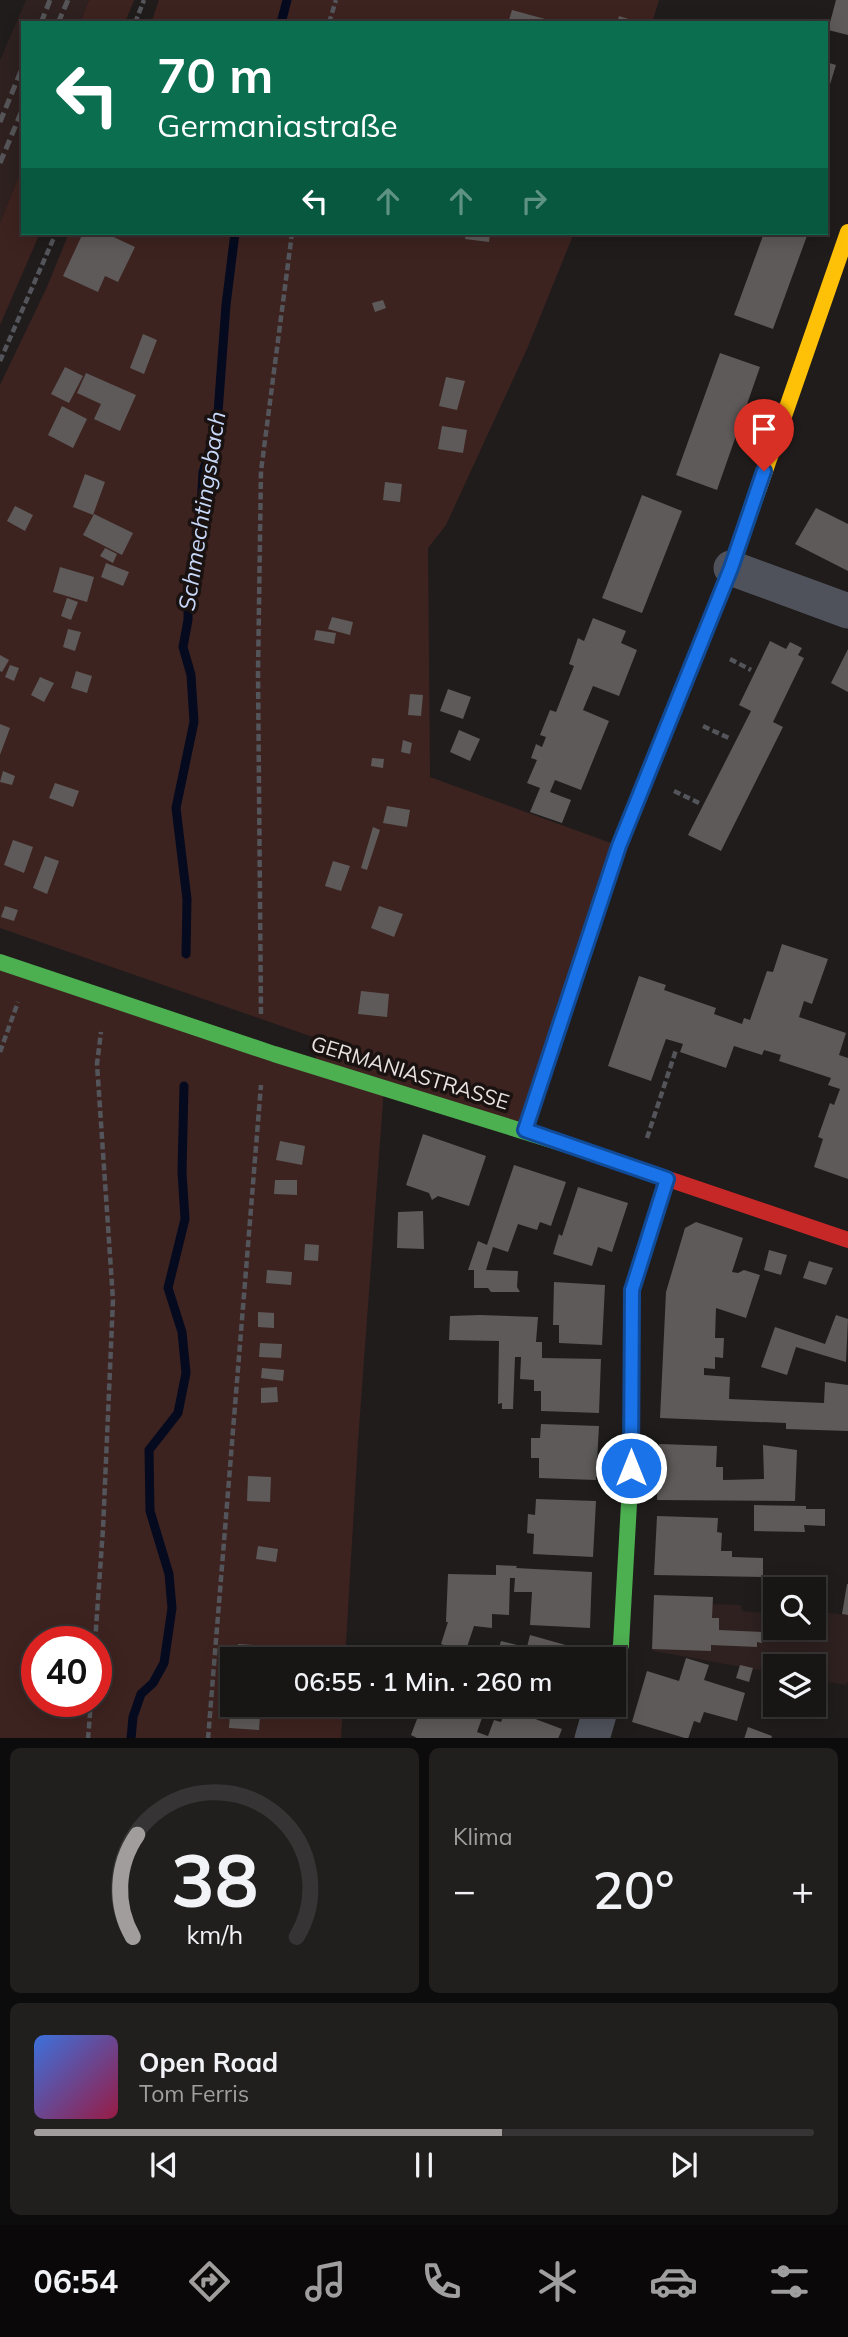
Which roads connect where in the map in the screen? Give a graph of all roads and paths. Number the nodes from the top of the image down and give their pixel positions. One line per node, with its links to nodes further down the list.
1 (144, 0): 3 (path)
2 (336, 0): 4 (path)
3 (136, 21)
4 (330, 21)
5 (848, 232): 9 (street)
6 (55, 235): 8 (path)
7 (292, 235): 20 (path)
8 (0, 361)
9 (731, 568): 10 (street); 24 (street)
10 (848, 611)
11 (728, 659): 12 (path)
12 (751, 670)
13 (700, 725): 14 (path)
14 (731, 739)
15 (663, 785): 16 (path)
16 (699, 803)
17 (0, 962): 18 (street, GERMANIASTRASSE)
18 (29, 971): 19 (street, GERMANIASTRASSE); 22 (path)
19 (108, 997): 24 (street, GERMANIASTRASSE); 28 (path)
20 (262, 1020)
21 (676, 1050): 25 (path)
22 (0, 1052)
23 (262, 1073): 33 (path)
24 (525, 1130): 26 (street, GERMANIASTRASSE)
25 (644, 1146)
26 (667, 1179): 27 (street, GERMANIASTRASSE); 29 (street)
27 (848, 1240)
28 (96, 1626)
29 (620, 1647)
30 (90, 1717): 32 (path)
31 (598, 1717): 34 (street)
32 (88, 1738)
33 (208, 1738)
34 (592, 1738)

